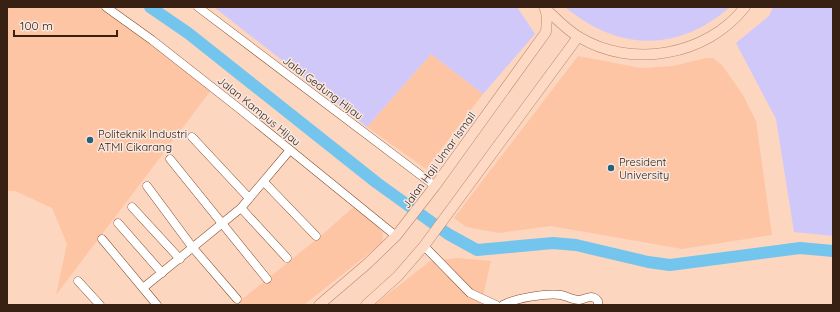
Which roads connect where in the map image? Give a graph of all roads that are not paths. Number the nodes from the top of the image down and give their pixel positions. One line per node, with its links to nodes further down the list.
1 (106, 7): 7 (street, Jalan Kampus Hijau)
2 (198, 7): 11 (street, Jalal Gedung Hijau)
3 (544, 7): 5 (main road); 11 (main road, Jalan Haji Umar Ismail)
4 (745, 7): 5 (main road)
5 (578, 37): 20 (main road)
6 (192, 137): 12 (street)
7 (290, 150): 9 (street); 18 (street, Jalan Kampus Hijau)
8 (170, 159): 16 (street)
9 (264, 182): 12 (street); 17 (street)
10 (147, 186): 21 (street)
11 (434, 188): 18 (main road, Jalan Haji Umar Ismail)
12 (249, 198): 14 (street)
13 (132, 207): 23 (street)
14 (241, 208): 16 (street); 22 (street)
15 (118, 223): 24 (street)
16 (222, 223): 21 (street); 25 (street)
17 (316, 236)
18 (396, 236): 31 (main road, Jalan Haji Umar Ismail)
19 (102, 239): 27 (street)
20 (427, 244): 32 (main road); 33 (street)
21 (193, 248): 23 (street); 28 (street)
22 (287, 258)
23 (180, 259): 24 (street)
24 (162, 273): 27 (street)
25 (267, 279)
26 (78, 280): 29 (street)
27 (143, 288): 30 (street)
28 (237, 299)
29 (100, 305)
30 (157, 305)
31 (319, 305)
32 (366, 305)
33 (496, 305)
34 (503, 305): 35 (street)
35 (598, 305)

